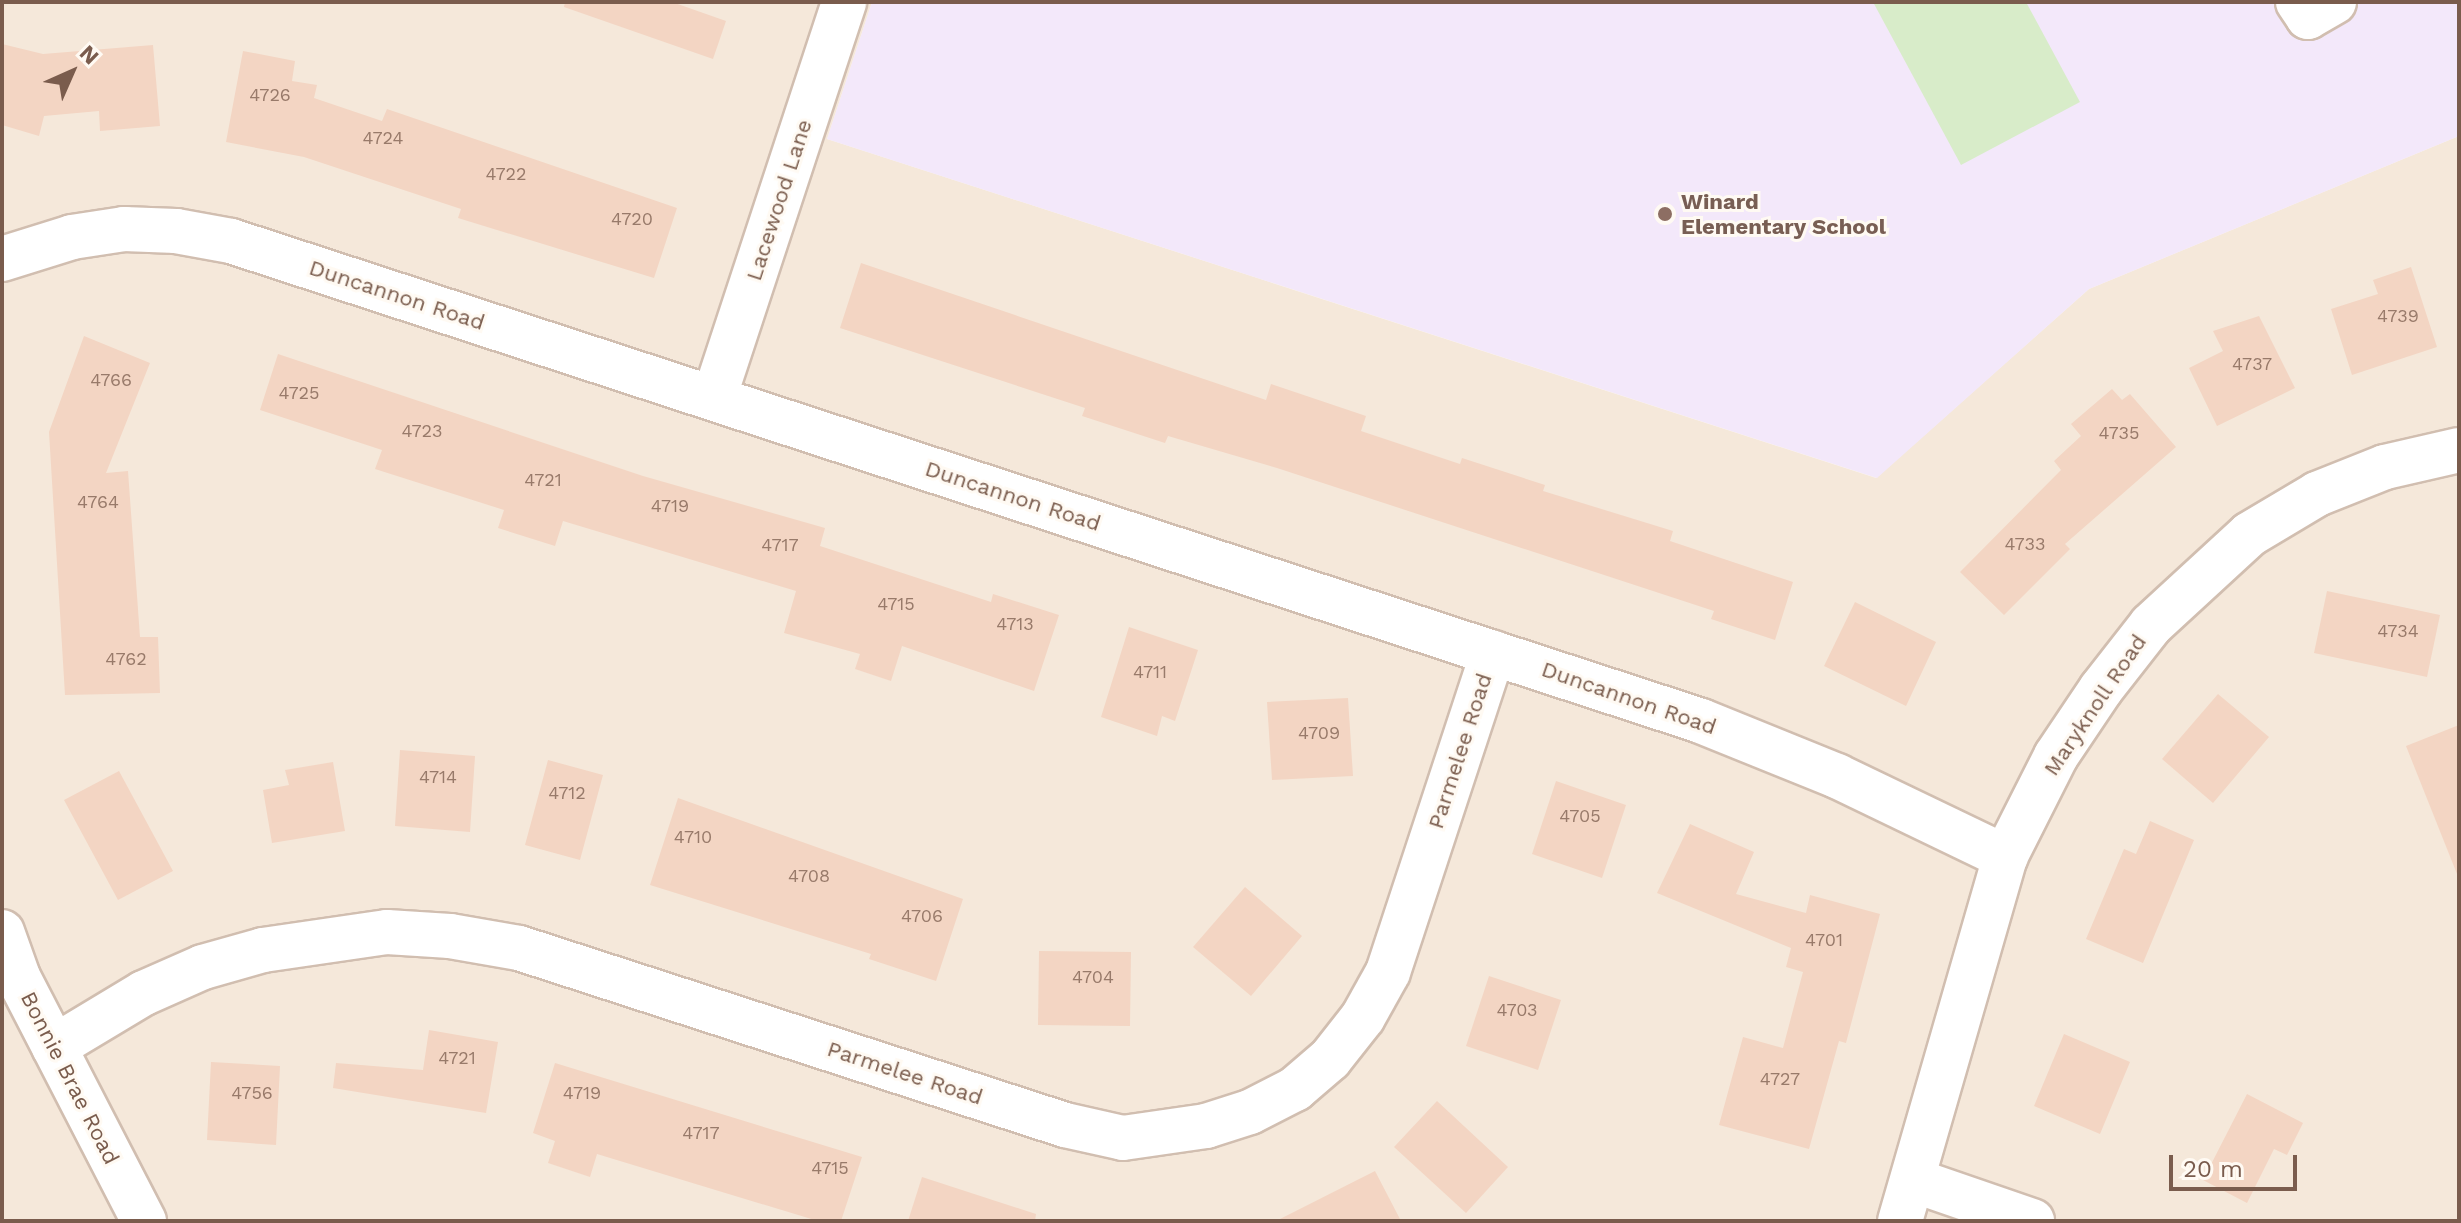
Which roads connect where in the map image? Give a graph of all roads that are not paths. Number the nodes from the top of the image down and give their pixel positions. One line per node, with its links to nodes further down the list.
1 (844, 2): 5 (street, Lacewood Lane)
2 (2298, 2): 3 (street)
3 (2334, 2)
4 (2, 259): 5 (street, Duncannon Road)
5 (714, 398): 7 (street, Duncannon Road)
6 (2459, 450): 8 (street, Maryknoll Road)
7 (1493, 653): 8 (street, Duncannon Road); 10 (street, Parmelee Road)
8 (2005, 857): 11 (street, Maryknoll Road)
9 (2, 932): 10 (street, Bonnie Brae Road)
10 (54, 1047): 12 (street, Bonnie Brae Road)
11 (1906, 1201): 13 (street)
12 (144, 1221)
13 (2032, 1221)

